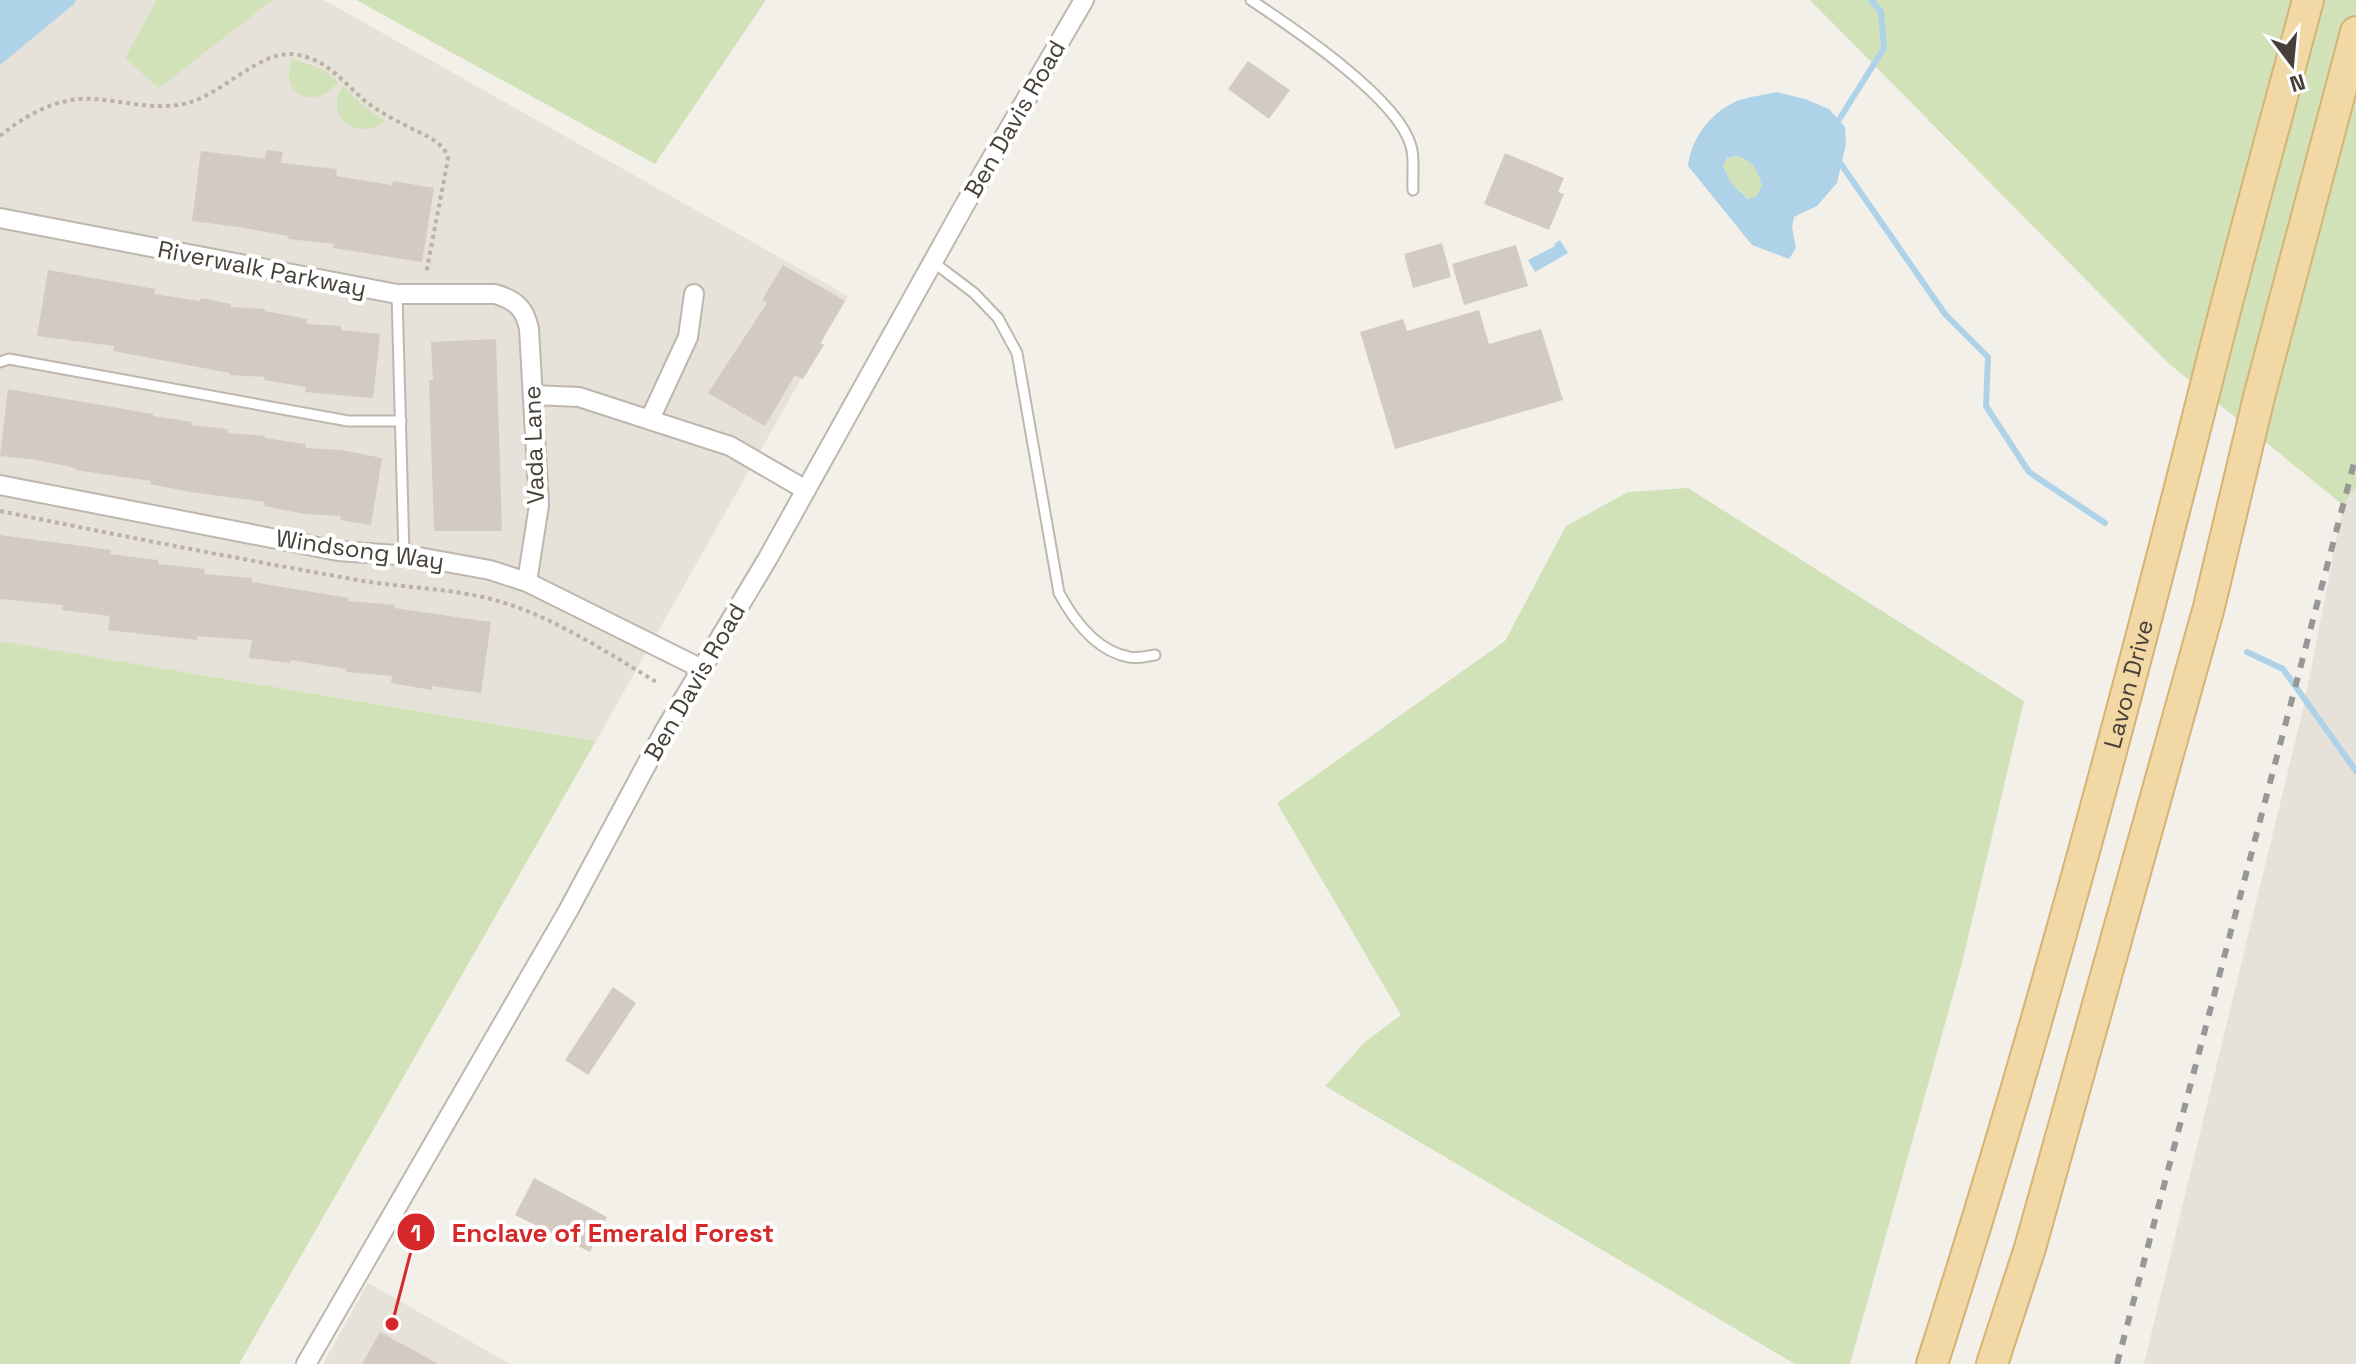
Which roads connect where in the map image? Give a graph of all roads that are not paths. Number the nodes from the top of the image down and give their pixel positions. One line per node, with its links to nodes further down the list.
1 (1084, 0): 7 (street, Ben Davis Road)
2 (1251, 0): 5 (lane)
3 (2308, 0): 22 (main road, Lavon Drive)
4 (2356, 32): 23 (main road)
5 (1413, 190)
6 (0, 218): 8 (street, Riverwalk Parkway)
7 (933, 262): 16 (street, Ben Davis Road); 19 (lane)
8 (397, 294): 10 (street, Riverwalk Parkway); 14 (lane)
9 (694, 294): 13 (street)
10 (522, 308): 12 (street, Vada Lane)
11 (0, 362): 14 (lane)
12 (533, 395): 13 (street); 18 (street, Vada Lane)
13 (650, 419): 16 (street)
14 (401, 421): 17 (lane)
15 (0, 485): 17 (street, Windsong Way)
16 (806, 490): 20 (street, Ben Davis Road)
17 (404, 555): 18 (street, Windsong Way)
18 (527, 582): 20 (street, Windsong Way)
19 (1155, 655)
20 (702, 669): 21 (street, Ben Davis Road)
21 (306, 1364)
22 (1932, 1364)
23 (1992, 1364)

